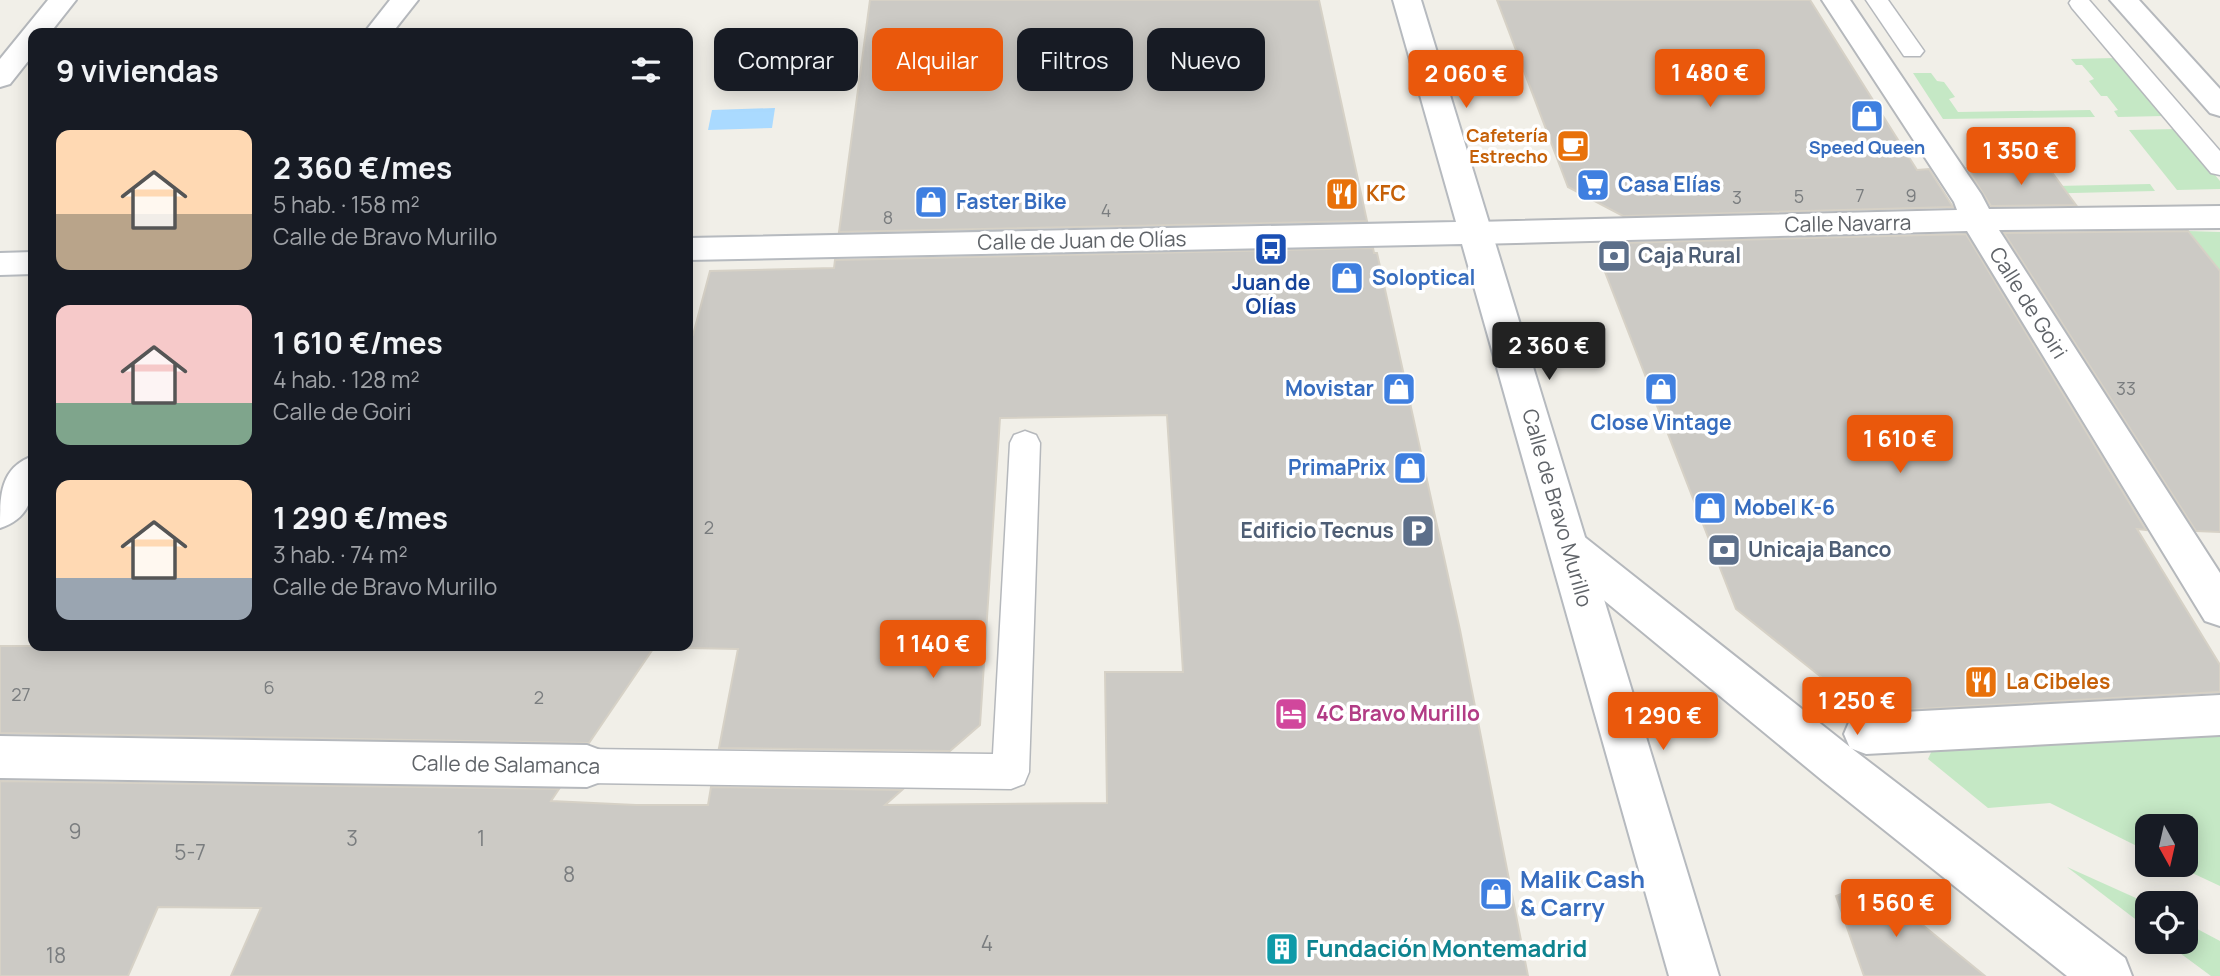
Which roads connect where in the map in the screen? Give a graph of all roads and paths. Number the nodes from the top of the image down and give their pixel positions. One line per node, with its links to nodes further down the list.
1 (62, 0): 8 (street)
2 (404, 0): 9 (street)
3 (1407, 0): 17 (street, Calle de Bravo Murillo)
4 (1836, 0): 16 (street, Calle de Goiri)
5 (1877, 0): 11 (lane)
6 (2124, 0): 13 (street)
7 (2080, 3): 14 (lane)
8 (40, 28)
9 (382, 28)
10 (28, 44): 12 (street)
11 (1912, 51)
12 (0, 78)
13 (2220, 107)
14 (2220, 167)
15 (2220, 217): 16 (street, Calle Navarra)
16 (1976, 220): 17 (street, Calle Navarra); 25 (street, Calle de Goiri)
17 (1475, 233): 18 (street, Calle de Juan de Olías); 24 (street, Calle de Bravo Murillo)
18 (693, 249)
19 (28, 263): 20 (street)
20 (0, 264)
21 (1025, 443): 30 (lane, Calle de Salamanca)
22 (28, 477): 23 (street)
23 (0, 512)
24 (1568, 547): 31 (street, Calle de Bravo Murillo); 32 (street)
25 (2206, 564): 26 (street, Calle de Goiri)
26 (2220, 608)
27 (2220, 715): 28 (street)
28 (1866, 734)
29 (0, 757): 30 (street, Calle de Salamanca)
30 (587, 766)
31 (1694, 976)
32 (2107, 976)

